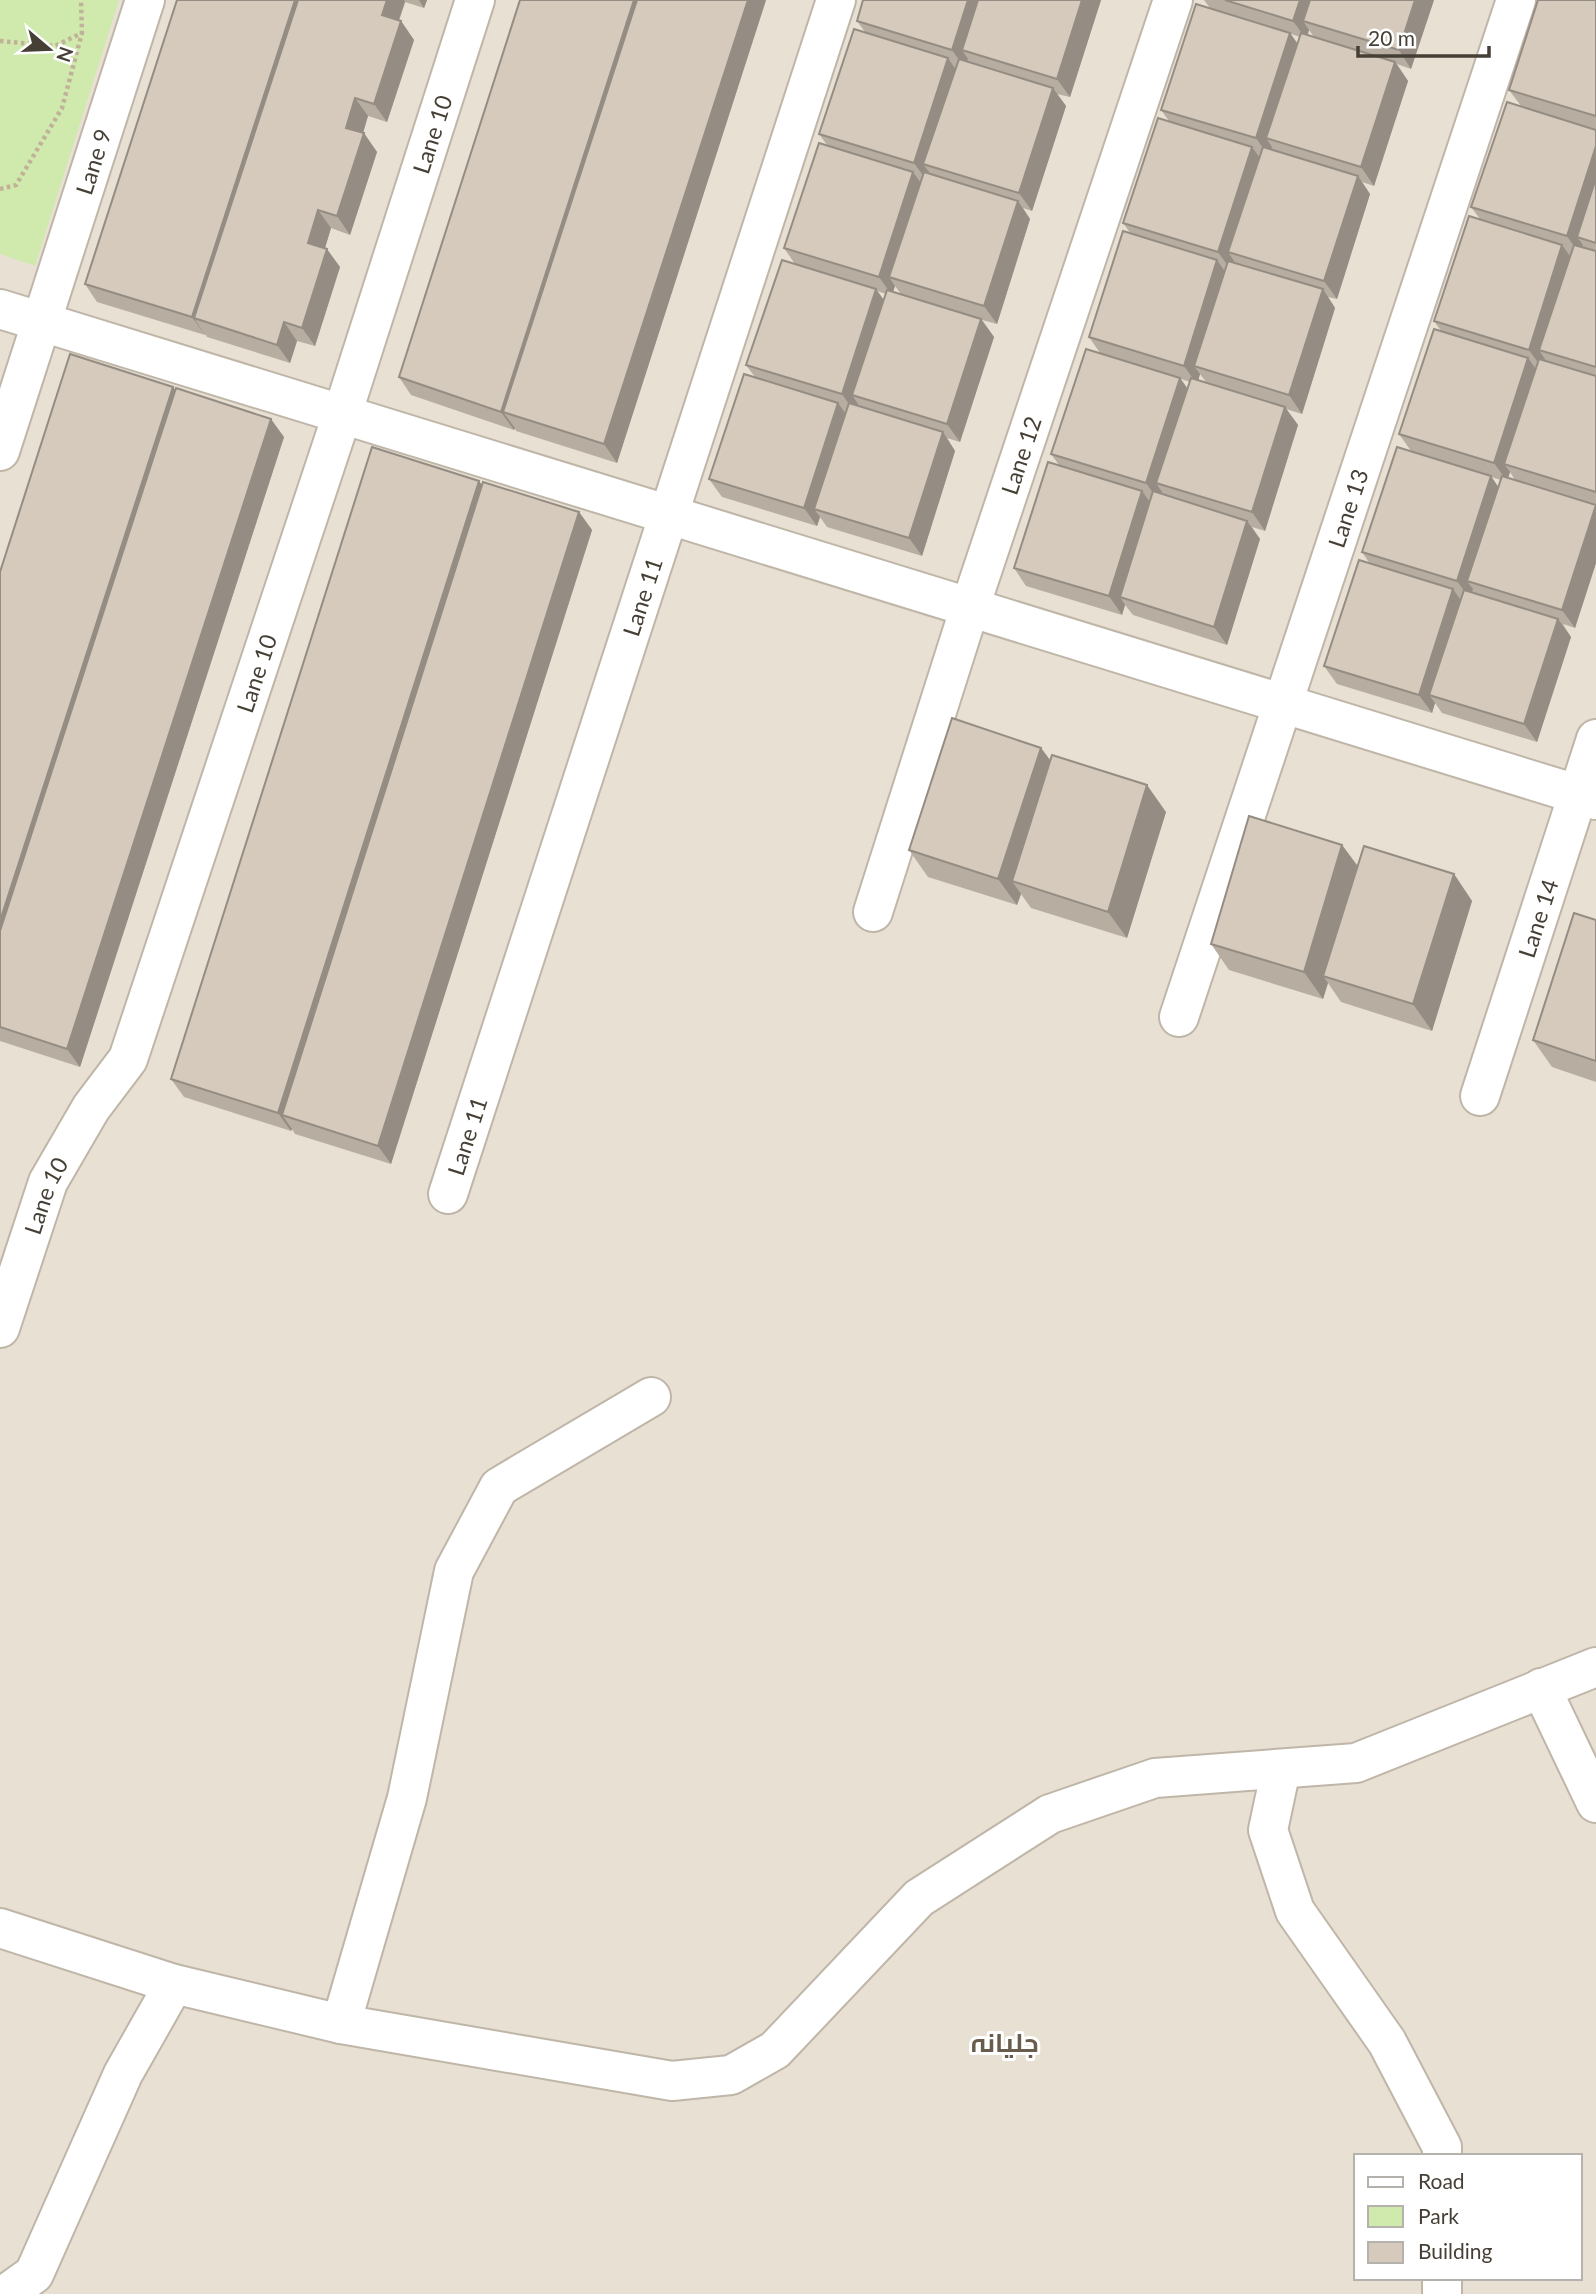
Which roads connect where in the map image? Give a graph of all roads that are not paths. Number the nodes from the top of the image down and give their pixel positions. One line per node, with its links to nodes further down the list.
1 (145, 0): 7 (street, Lane 9)
2 (475, 0): 8 (street, Lane 10)
3 (836, 0): 10 (street, Lane 11)
4 (1173, 0): 11 (street, Lane 12)
5 (1516, 0): 12 (street, Lane 13)
6 (0, 309): 7 (street)
7 (40, 323): 8 (street); 9 (street, Lane 9)
8 (342, 412): 10 (street); 19 (street, Lane 10)
9 (0, 451)
10 (669, 515): 11 (street); 18 (street, Lane 11)
11 (970, 607): 12 (street); 15 (street, Lane 12)
12 (1283, 704): 14 (street); 16 (street, Lane 13)
13 (1596, 739): 14 (street, Lane 14)
14 (1587, 797): 17 (street, Lane 14)
15 (873, 912)
16 (1179, 1017)
17 (1480, 1096)
18 (448, 1194)
19 (0, 1328)
20 (651, 1397): 27 (street)
21 (1596, 1667): 22 (street)
22 (1541, 1688): 23 (street); 24 (street)
23 (1281, 1769): 27 (street); 28 (street)
24 (1596, 1802)
25 (0, 1928): 26 (street)
26 (174, 1984): 27 (street); 29 (street)
27 (341, 2024)
28 (1442, 2154)
29 (6, 2294)

